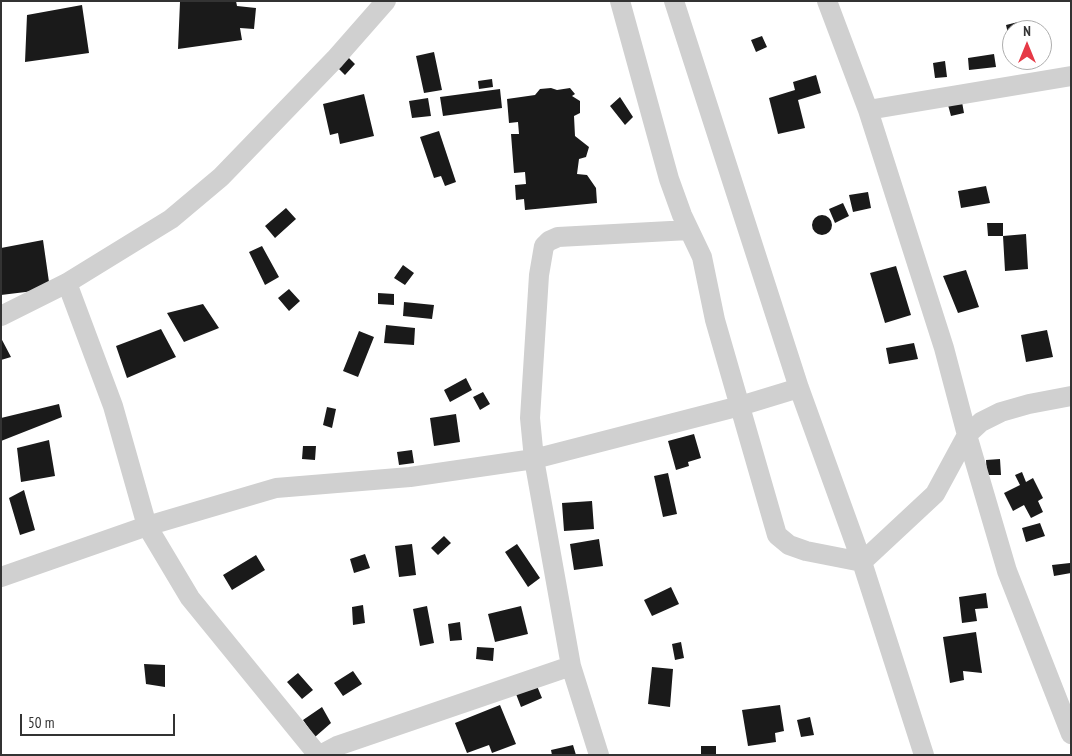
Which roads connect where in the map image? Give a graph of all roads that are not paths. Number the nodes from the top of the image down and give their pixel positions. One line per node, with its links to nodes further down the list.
1 (386, 1): 8 (street)
2 (620, 1): 7 (street)
3 (674, 1): 10 (street)
4 (827, 1): 6 (street)
5 (1071, 76): 6 (street)
6 (868, 110): 13 (street)
7 (689, 230): 12 (street); 14 (street)
8 (67, 283): 9 (street); 15 (street)
9 (1, 316)
10 (800, 388): 12 (street); 16 (street)
11 (1071, 396): 13 (street)
12 (740, 406): 14 (street); 16 (street)
13 (967, 435): 16 (street); 19 (street)
14 (534, 459): 15 (street); 18 (street)
15 (148, 526): 17 (street); 20 (street)
16 (862, 562): 22 (street)
17 (1, 577)
18 (571, 666): 20 (street); 21 (street)
19 (1071, 734)
20 (319, 755)
21 (599, 755)
22 (924, 755)

